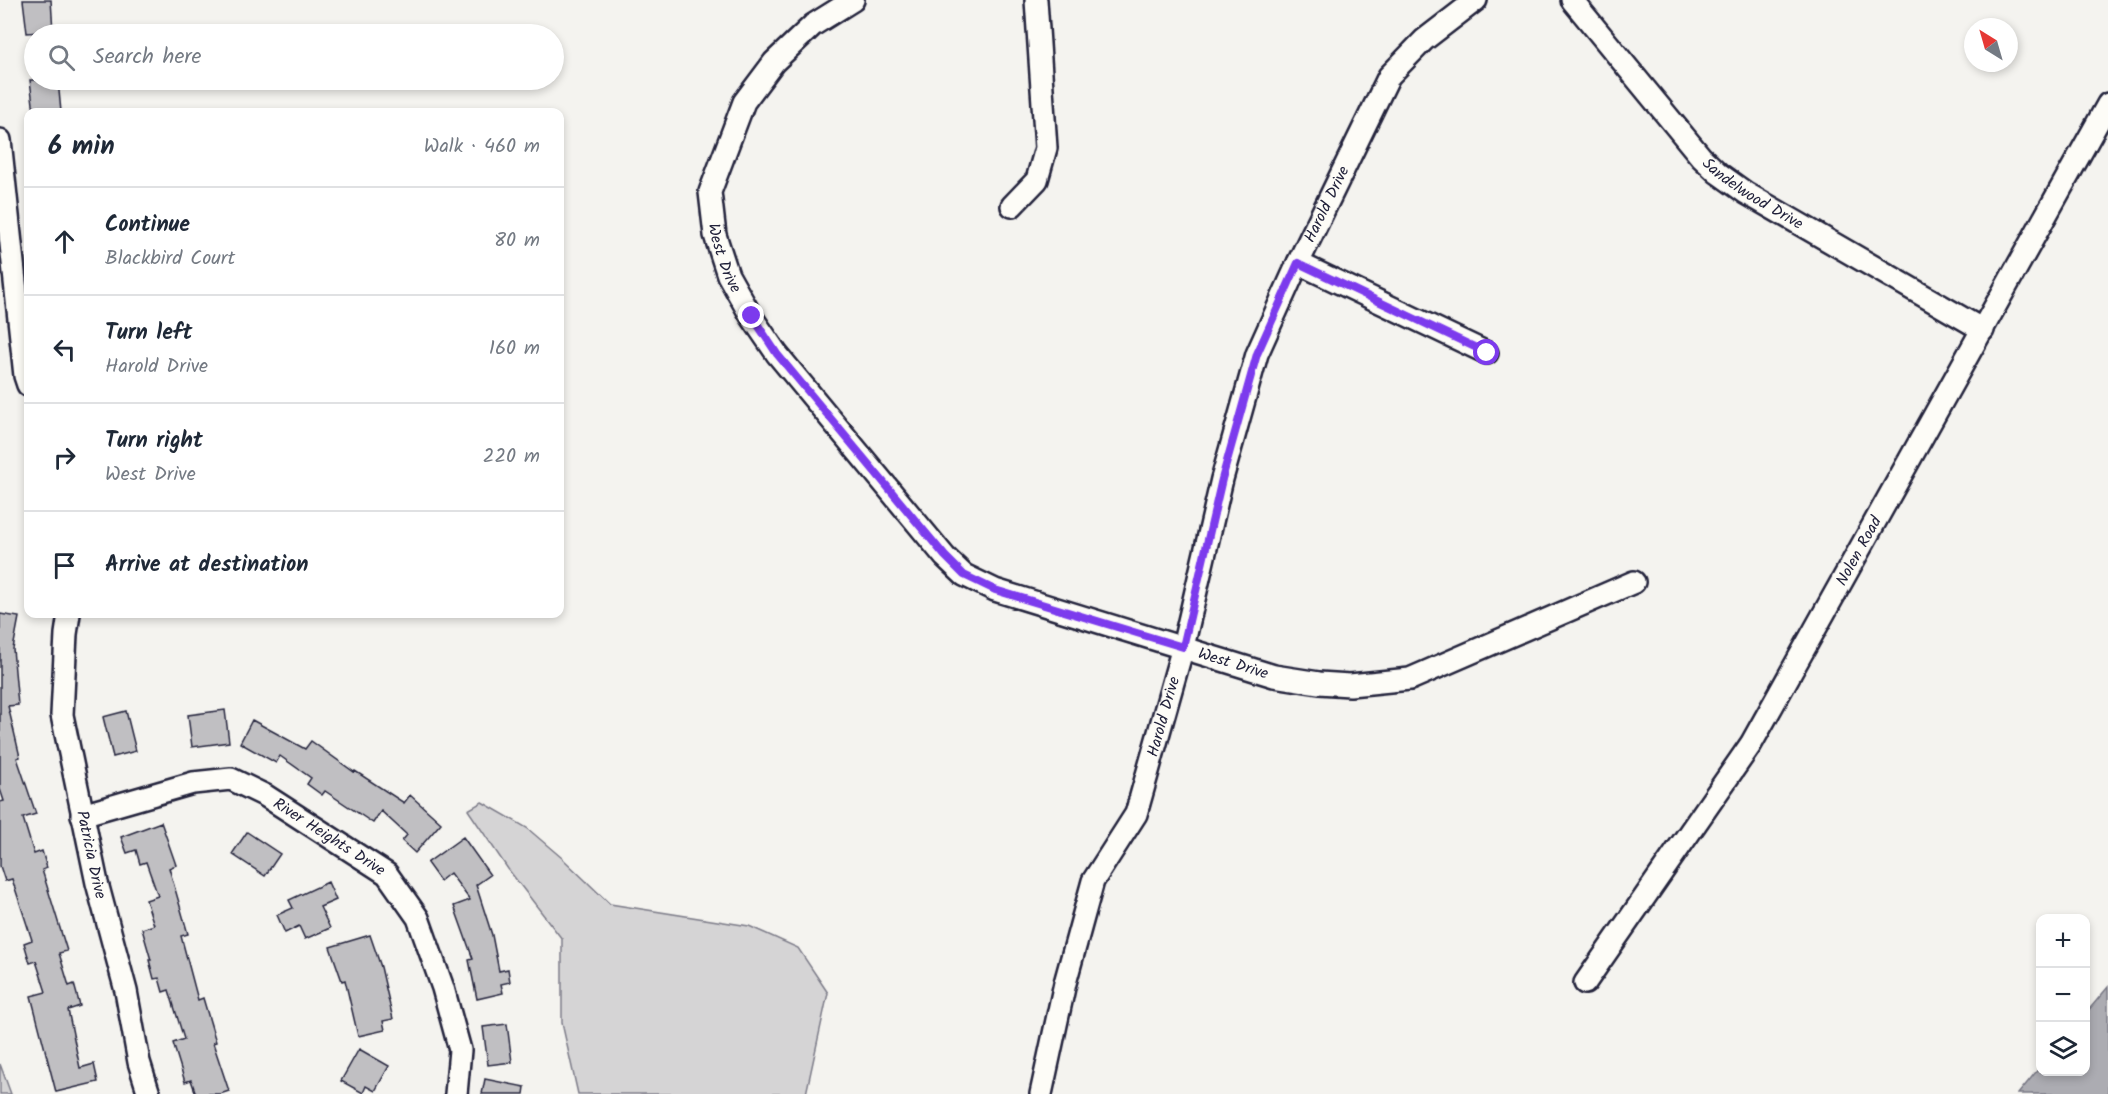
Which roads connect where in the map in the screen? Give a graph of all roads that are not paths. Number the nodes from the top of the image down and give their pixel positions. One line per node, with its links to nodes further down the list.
1 (853, 0): 15 (street, West Drive)
2 (1036, 0): 7 (street)
3 (1476, 0): 9 (street, Harold Drive)
4 (1572, 0): 10 (street, Sandelwood Drive)
5 (2108, 104): 10 (street, Nolen Road)
6 (0, 140): 8 (street)
7 (1012, 206)
8 (5, 248): 12 (street)
9 (1298, 263): 11 (street); 15 (street, Harold Drive)
10 (1983, 330): 17 (street, Nolen Road)
11 (1487, 353)
12 (24, 370)
13 (1634, 582): 15 (street, West Drive)
14 (69, 618): 16 (street, Patricia Drive)
15 (1183, 647): 20 (street, Harold Drive)
16 (82, 815): 18 (street, Patricia Drive); 19 (street, River Heights Drive)
17 (1585, 983)
18 (150, 1094)
19 (456, 1094)
20 (1041, 1094)

